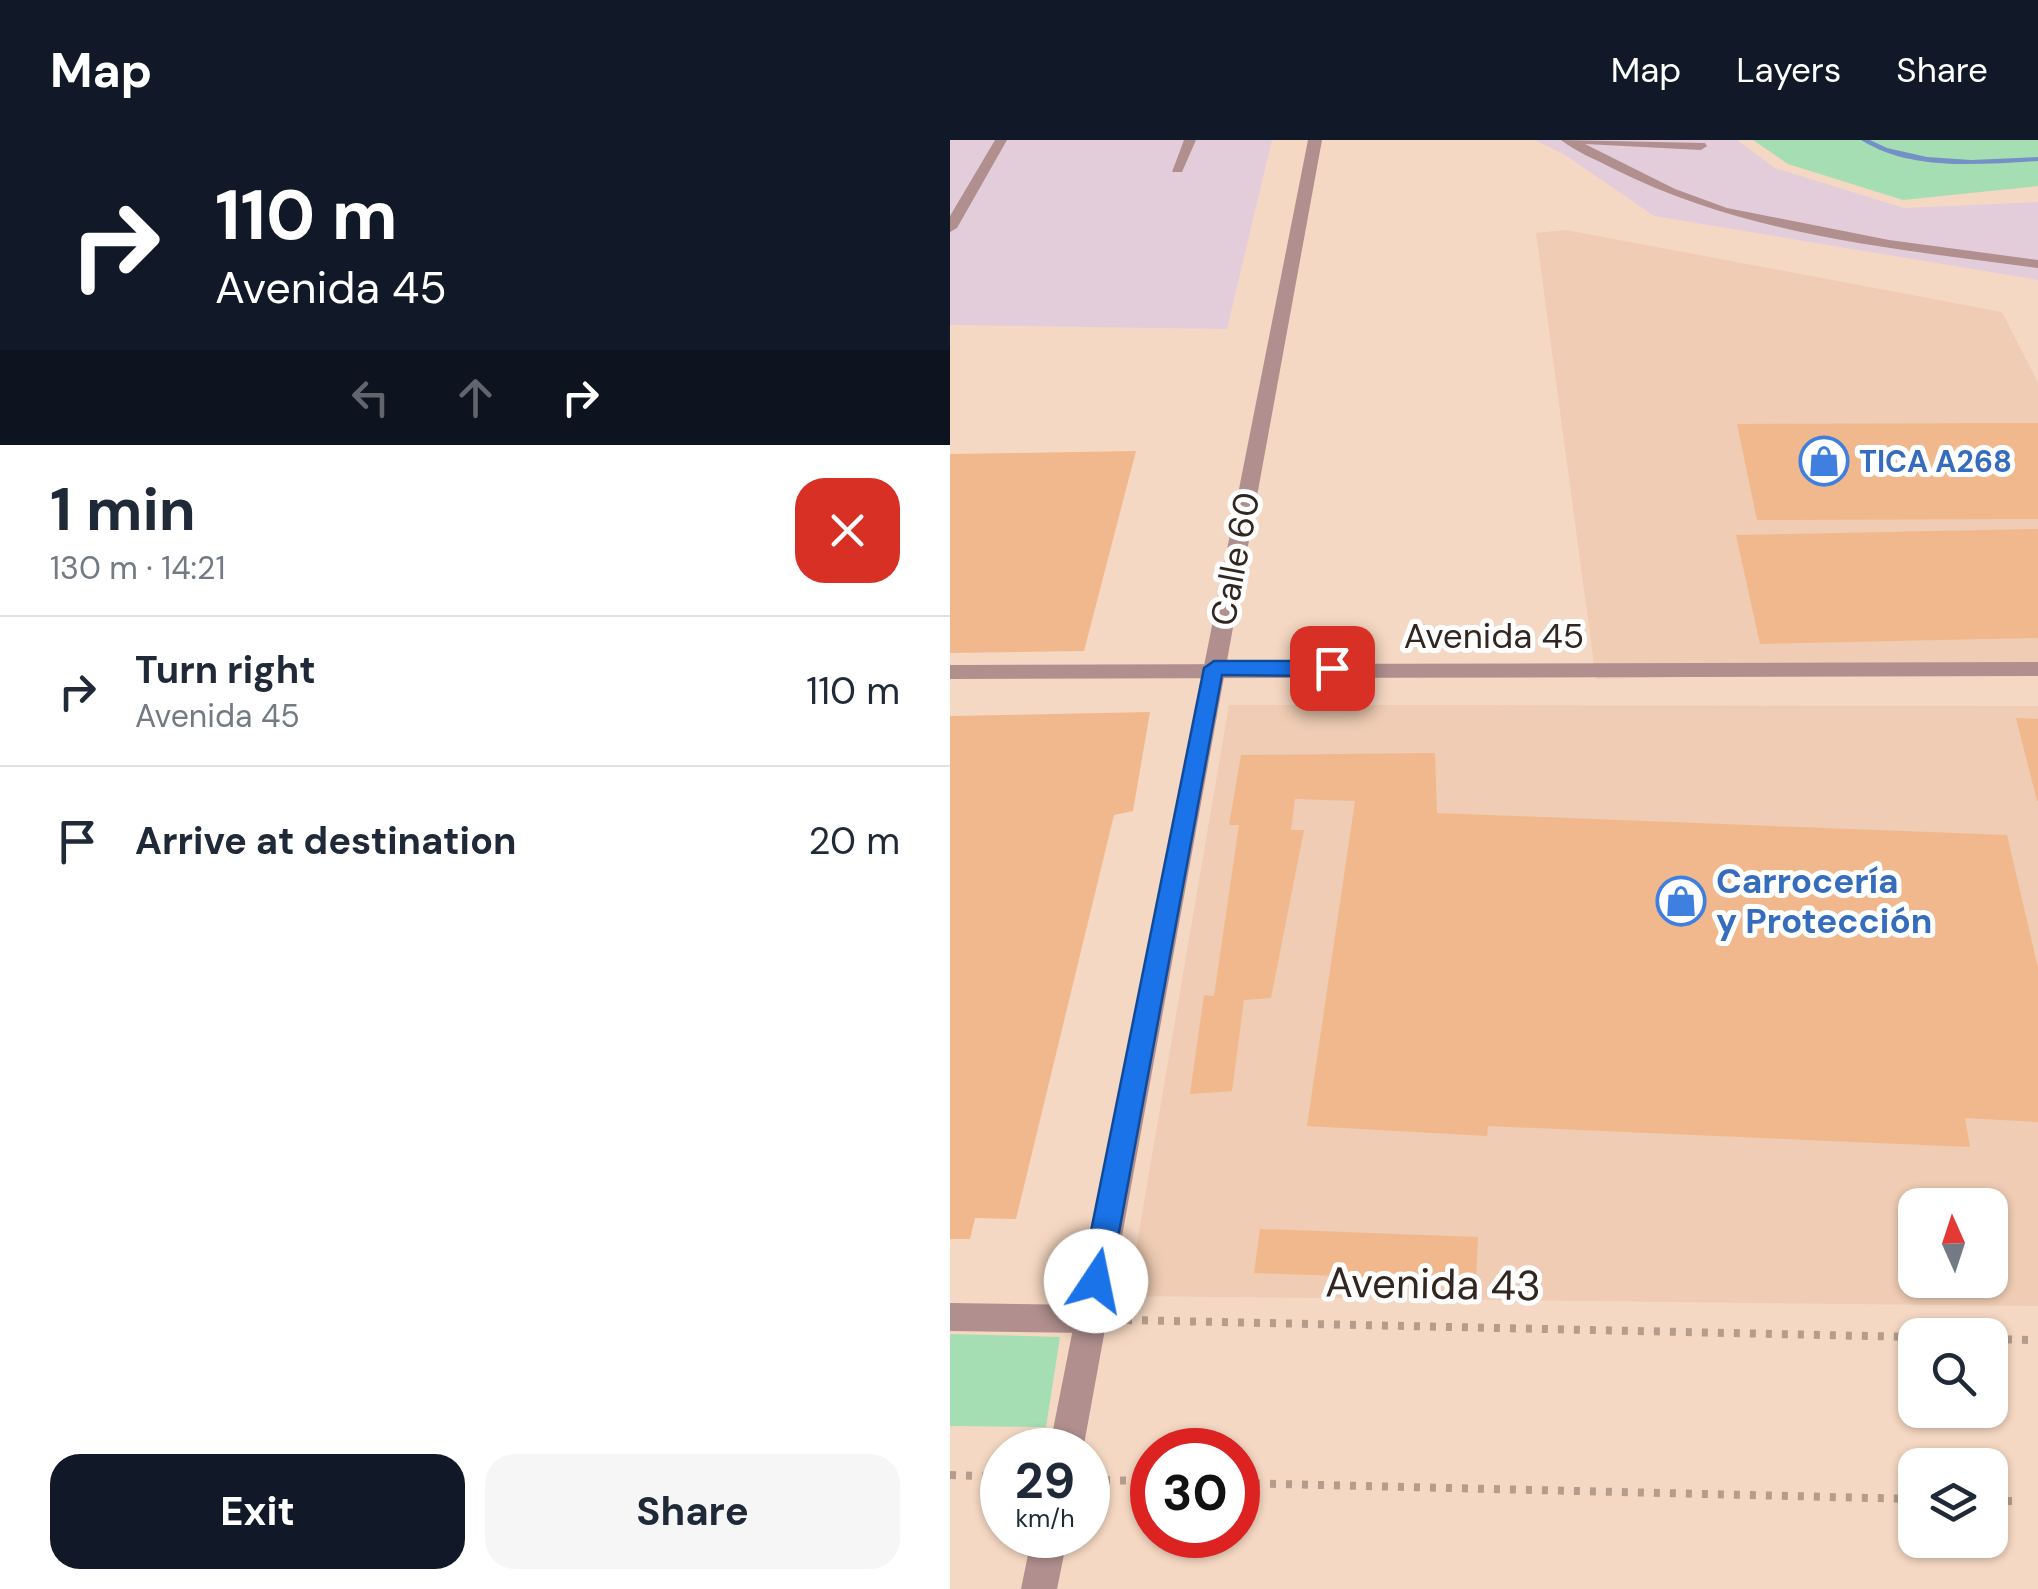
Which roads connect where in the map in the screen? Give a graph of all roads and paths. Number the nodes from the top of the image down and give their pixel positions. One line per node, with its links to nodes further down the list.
1 (1001, 140): 8 (lane)
2 (1190, 140): 7 (lane)
3 (1315, 140): 10 (street, Calle 60)
4 (1567, 140): 9 (lane)
5 (1575, 140): 6 (lane)
6 (1701, 146)
7 (1177, 169)
8 (950, 228)
9 (2038, 264)
10 (1214, 668): 11 (lane, Avenida 45); 12 (lane, Avenida 45); 14 (street, Calle 60)
11 (2038, 670)
12 (950, 672)
13 (950, 1317): 14 (lane)
14 (1088, 1320): 15 (path, Avenida 43); 18 (street, Calle 60)
15 (1898, 1337)
16 (2008, 1339): 17 (path)
17 (2029, 1340)
18 (1070, 1428)
19 (950, 1476): 20 (path)
20 (980, 1477)
21 (1260, 1484): 22 (path)
22 (1898, 1499)
23 (2008, 1501): 24 (path)
24 (2020, 1501)
25 (1045, 1558): 26 (street)
26 (1039, 1589)

